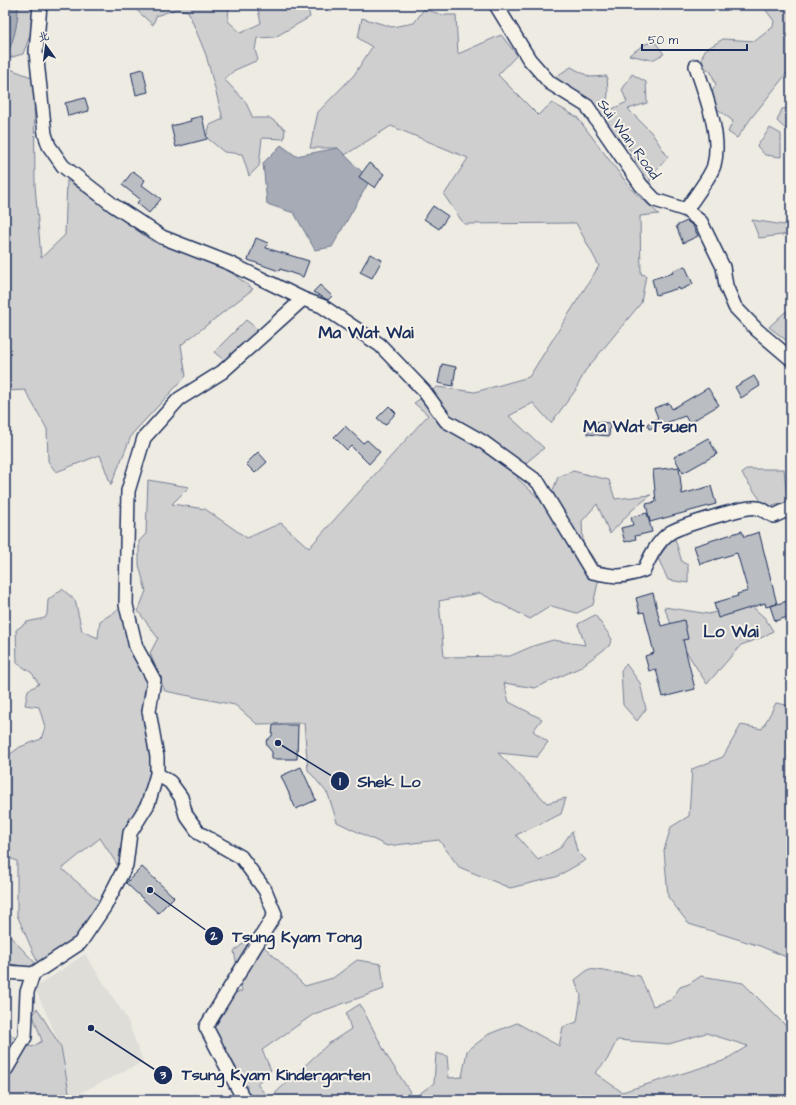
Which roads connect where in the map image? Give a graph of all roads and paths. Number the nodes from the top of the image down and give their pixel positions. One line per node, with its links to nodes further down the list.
1 (40, 5): 5 (street)
2 (496, 5): 4 (street, Sui Wan Road)
3 (696, 66): 4 (street)
4 (686, 210): 6 (street, Sui Wan Road)
5 (303, 300): 7 (street); 8 (street)
6 (791, 359)
7 (791, 508)
8 (157, 774): 10 (street); 12 (street)
9 (5, 972): 10 (street)
10 (33, 974): 11 (street)
11 (5, 1071)
12 (244, 1100)

